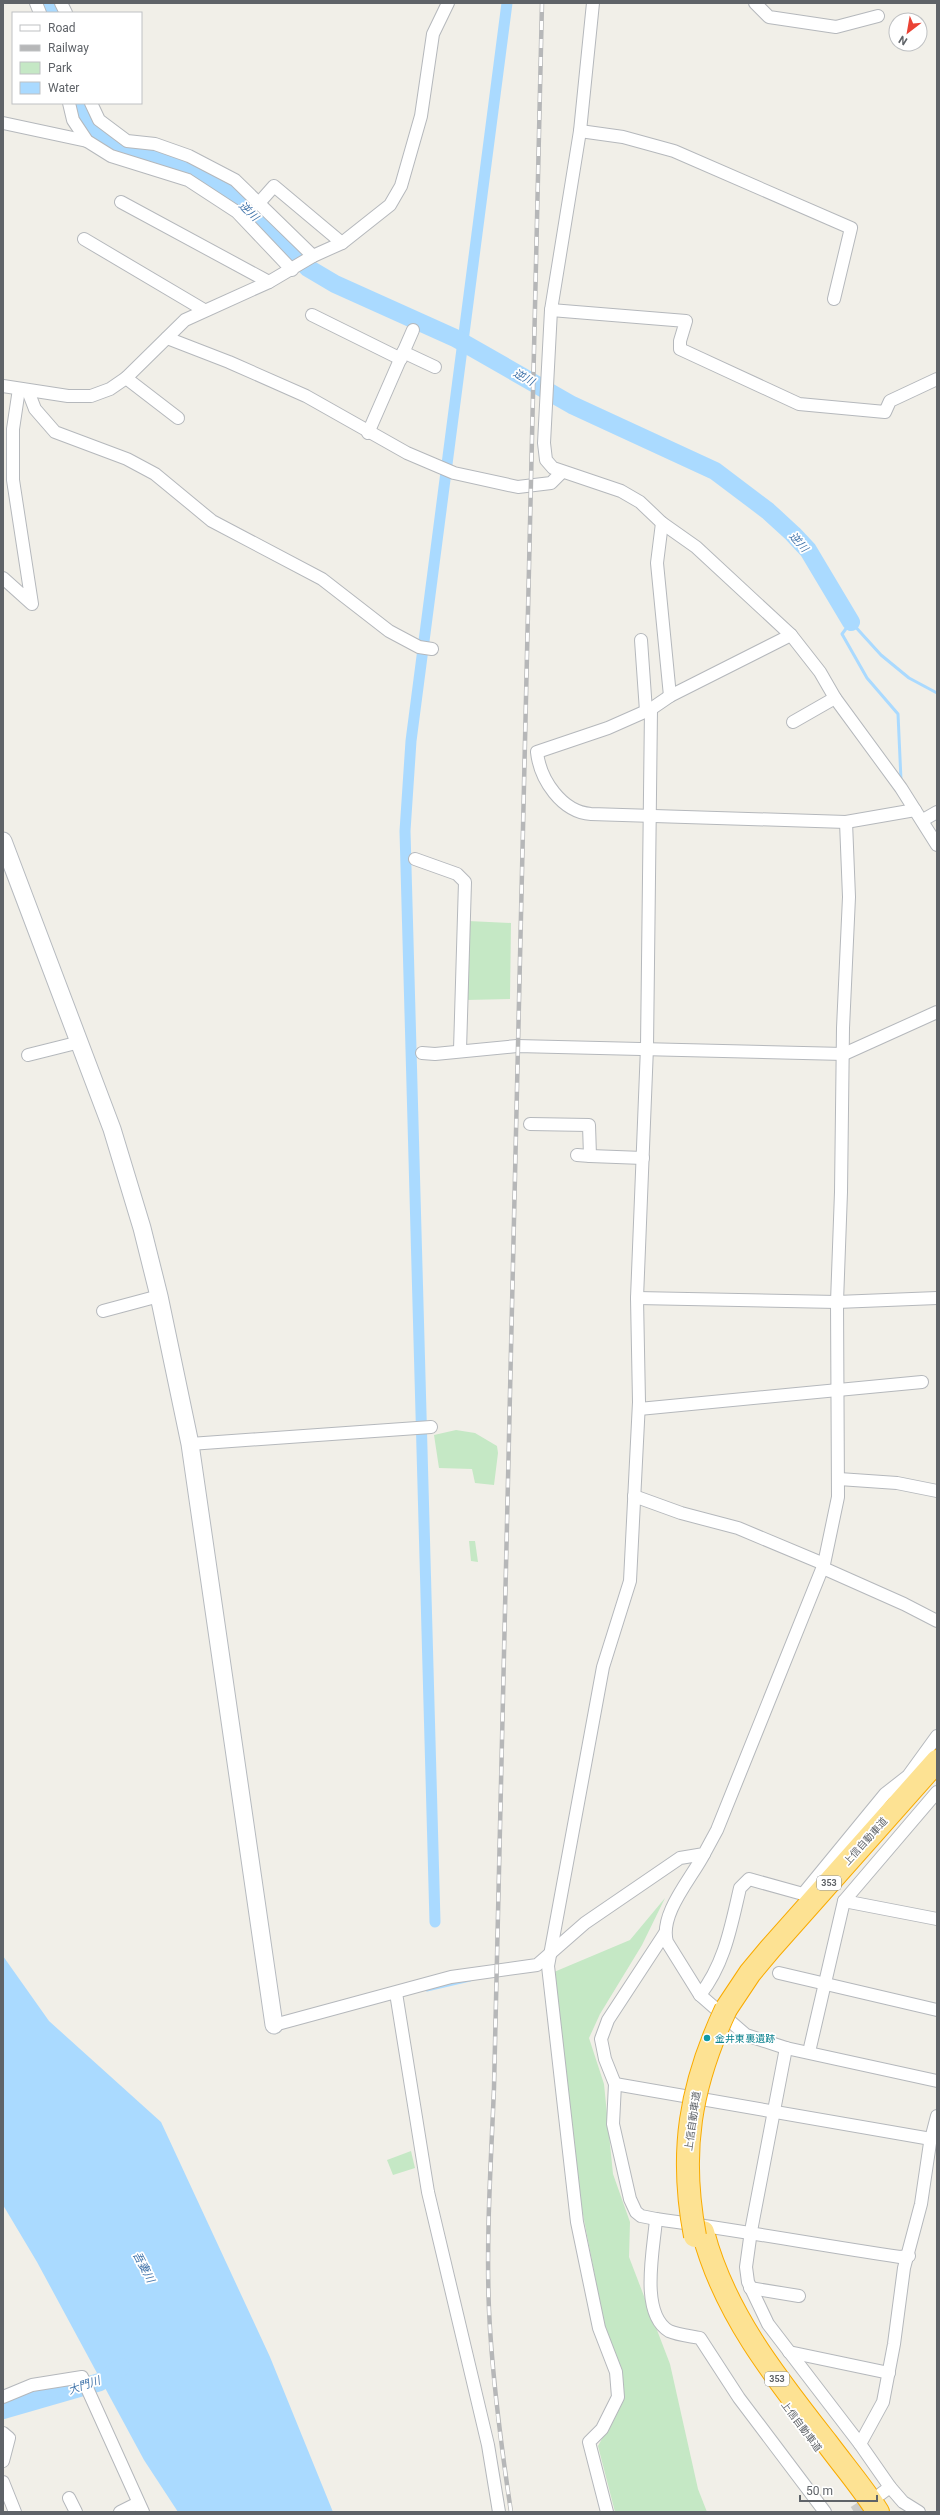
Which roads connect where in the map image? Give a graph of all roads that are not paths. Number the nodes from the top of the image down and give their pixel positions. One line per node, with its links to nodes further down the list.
1 (61, 3): 5 (street)
2 (448, 3): 15 (street)
3 (755, 3): 6 (street)
4 (590, 4): 10 (street)
5 (66, 12)
6 (878, 16)
7 (68, 104): 11 (street)
8 (91, 104): 13 (street)
9 (3, 123): 11 (street)
10 (580, 132): 19 (street); 21 (street)
11 (87, 141): 17 (street)
12 (121, 202): 18 (street)
13 (258, 204): 15 (street); 16 (street)
14 (84, 239): 20 (street)
15 (342, 243): 16 (street)
16 (312, 257): 17 (street)
17 (295, 268): 18 (street)
18 (269, 282): 20 (street)
19 (834, 299)
20 (204, 310): 24 (street)
21 (551, 310): 28 (street); 33 (street)
22 (312, 315): 25 (street)
23 (413, 330): 25 (street)
24 (166, 338): 27 (street); 32 (street)
25 (402, 355): 26 (street); 32 (street)
26 (435, 367)
27 (126, 378): 30 (street); 31 (street)
28 (937, 379)
29 (3, 386): 30 (street)
30 (24, 390): 35 (street); 38 (street)
31 (178, 418)
32 (368, 433): 33 (street)
33 (562, 472): 34 (street)
34 (662, 523): 36 (street); 39 (street)
35 (3, 578)
36 (791, 635): 39 (street); 40 (street)
37 (641, 640): 41 (street)
38 (426, 648)
39 (670, 696): 41 (street)
40 (835, 698): 42 (street); 43 (street)
41 (648, 710): 45 (street); 45 (street)
42 (793, 722)
43 (915, 810): 44 (street); 46 (street)
44 (929, 816): 48 (street)
45 (651, 817): 46 (street); 52 (street)
46 (846, 822): 55 (street)
47 (3, 840): 51 (street)
48 (937, 845)
49 (415, 859): 53 (street)
50 (937, 1012): 55 (street)
51 (80, 1042): 56 (street); 61 (street)
52 (647, 1047): 53 (street); 55 (street); 60 (street)
53 (460, 1050): 54 (street)
54 (422, 1053)
55 (844, 1054): 64 (street)
56 (28, 1055)
57 (530, 1124): 59 (street)
58 (577, 1155): 59 (street)
59 (590, 1156): 60 (street)
60 (642, 1158): 62 (street)
61 (159, 1296): 65 (street); 70 (street)
62 (637, 1298): 64 (street); 68 (street)
63 (937, 1298): 64 (street)
64 (837, 1302): 67 (street)
65 (103, 1311)
66 (922, 1382): 67 (street)
67 (836, 1390): 68 (street); 71 (street)
68 (639, 1409): 73 (street)
69 (431, 1427): 70 (street)
70 (190, 1444): 91 (street)
71 (839, 1479): 72 (street); 74 (street)
72 (937, 1491)
73 (634, 1496): 74 (street); 84 (street)
74 (824, 1566): 75 (street); 80 (street)
75 (937, 1621)
76 (937, 1736): 88 (street)
77 (937, 1761): 90 (highway, 上信自動車道 / 353)
78 (937, 1774): 90 (highway, 上信自動車道 / 353)
79 (937, 1792): 81 (street)
80 (704, 1854): 83 (street); 84 (street)
81 (844, 1900): 82 (street); 86 (street)
82 (937, 1919)
83 (665, 1933): 88 (street); 95 (street)
84 (550, 1956): 87 (street); 119 (street)
85 (779, 1973): 86 (street)
86 (826, 1983): 89 (street); 93 (street)
87 (396, 1993): 91 (street); 118 (street)
88 (700, 1995): 92 (street)
89 (937, 2010)
90 (730, 2011): 114 (highway, 上信自動車道 / 353)
91 (274, 2026)
92 (786, 2048): 93 (street); 96 (street)
93 (809, 2052): 94 (street)
94 (937, 2081)
95 (615, 2084): 96 (street); 99 (street)
96 (774, 2112): 98 (street); 100 (street)
97 (937, 2116): 98 (street)
98 (931, 2139): 101 (street)
99 (656, 2218): 100 (street); 120 (street)
100 (751, 2231): 101 (street); 102 (street)
101 (908, 2256): 105 (street)
102 (750, 2288): 103 (street); 104 (street)
103 (799, 2296)
104 (789, 2352): 105 (street); 108 (street)
105 (889, 2373): 108 (street)
106 (3, 2397): 113 (street)
107 (3, 2433): 109 (street)
108 (860, 2444): 111 (street)
109 (3, 2461)
110 (3, 2482): 115 (street)
111 (890, 2487): 114 (street); 121 (street)
112 (69, 2498): 116 (street)
113 (140, 2507): 117 (street)
114 (873, 2508)
115 (15, 2512)
116 (76, 2512)
117 (120, 2512)
118 (499, 2512)
119 (607, 2512)
120 (825, 2512)
121 (919, 2512)

